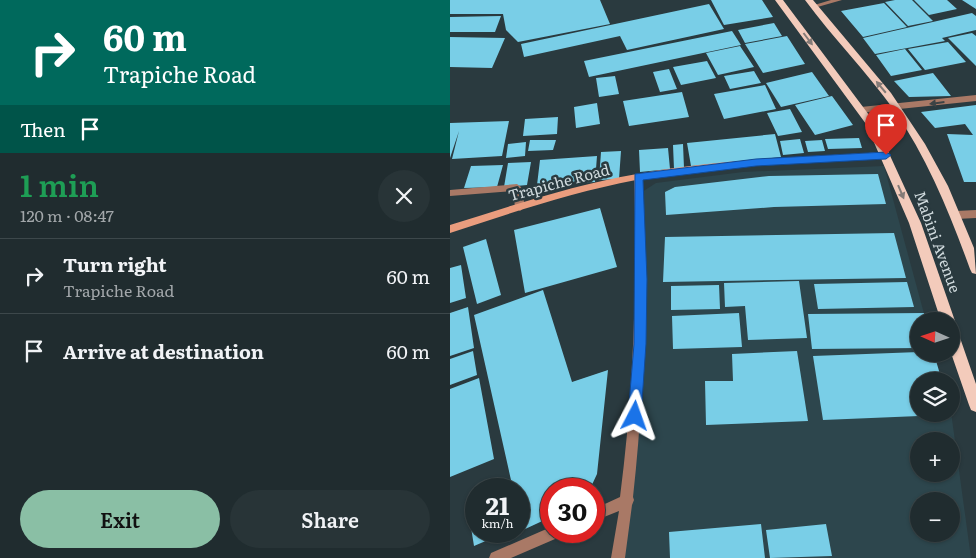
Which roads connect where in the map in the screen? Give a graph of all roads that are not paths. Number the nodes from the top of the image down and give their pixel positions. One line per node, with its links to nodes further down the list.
1 (779, 0): 6 (main road, Mabini Avenue, one-way to 6)
2 (839, 0): 3 (street)
3 (811, 3): 5 (main road, Mabini Avenue, one-way to 3)
4 (976, 98): 5 (street, one-way to 5)
5 (897, 107): 6 (street); 12 (main road, Mabini Avenue)
6 (861, 110): 7 (main road, Mabini Avenue)
7 (886, 155): 8 (street, Trapiche Road); 15 (main road, Mabini Avenue, one-way to 15)
8 (638, 177): 10 (street, Trapiche Road); 18 (street)
9 (450, 192): 10 (street)
10 (520, 207): 13 (street, Trapiche Road)
11 (976, 214): 12 (street)
12 (956, 215): 14 (main road, Mabini Avenue)
13 (450, 228)
14 (976, 269)
15 (945, 312)
16 (960, 358): 17 (main road)
17 (976, 405)
18 (628, 500): 19 (street); 22 (street)
19 (605, 510)
20 (540, 539): 21 (street)
21 (496, 558)
22 (618, 558)

